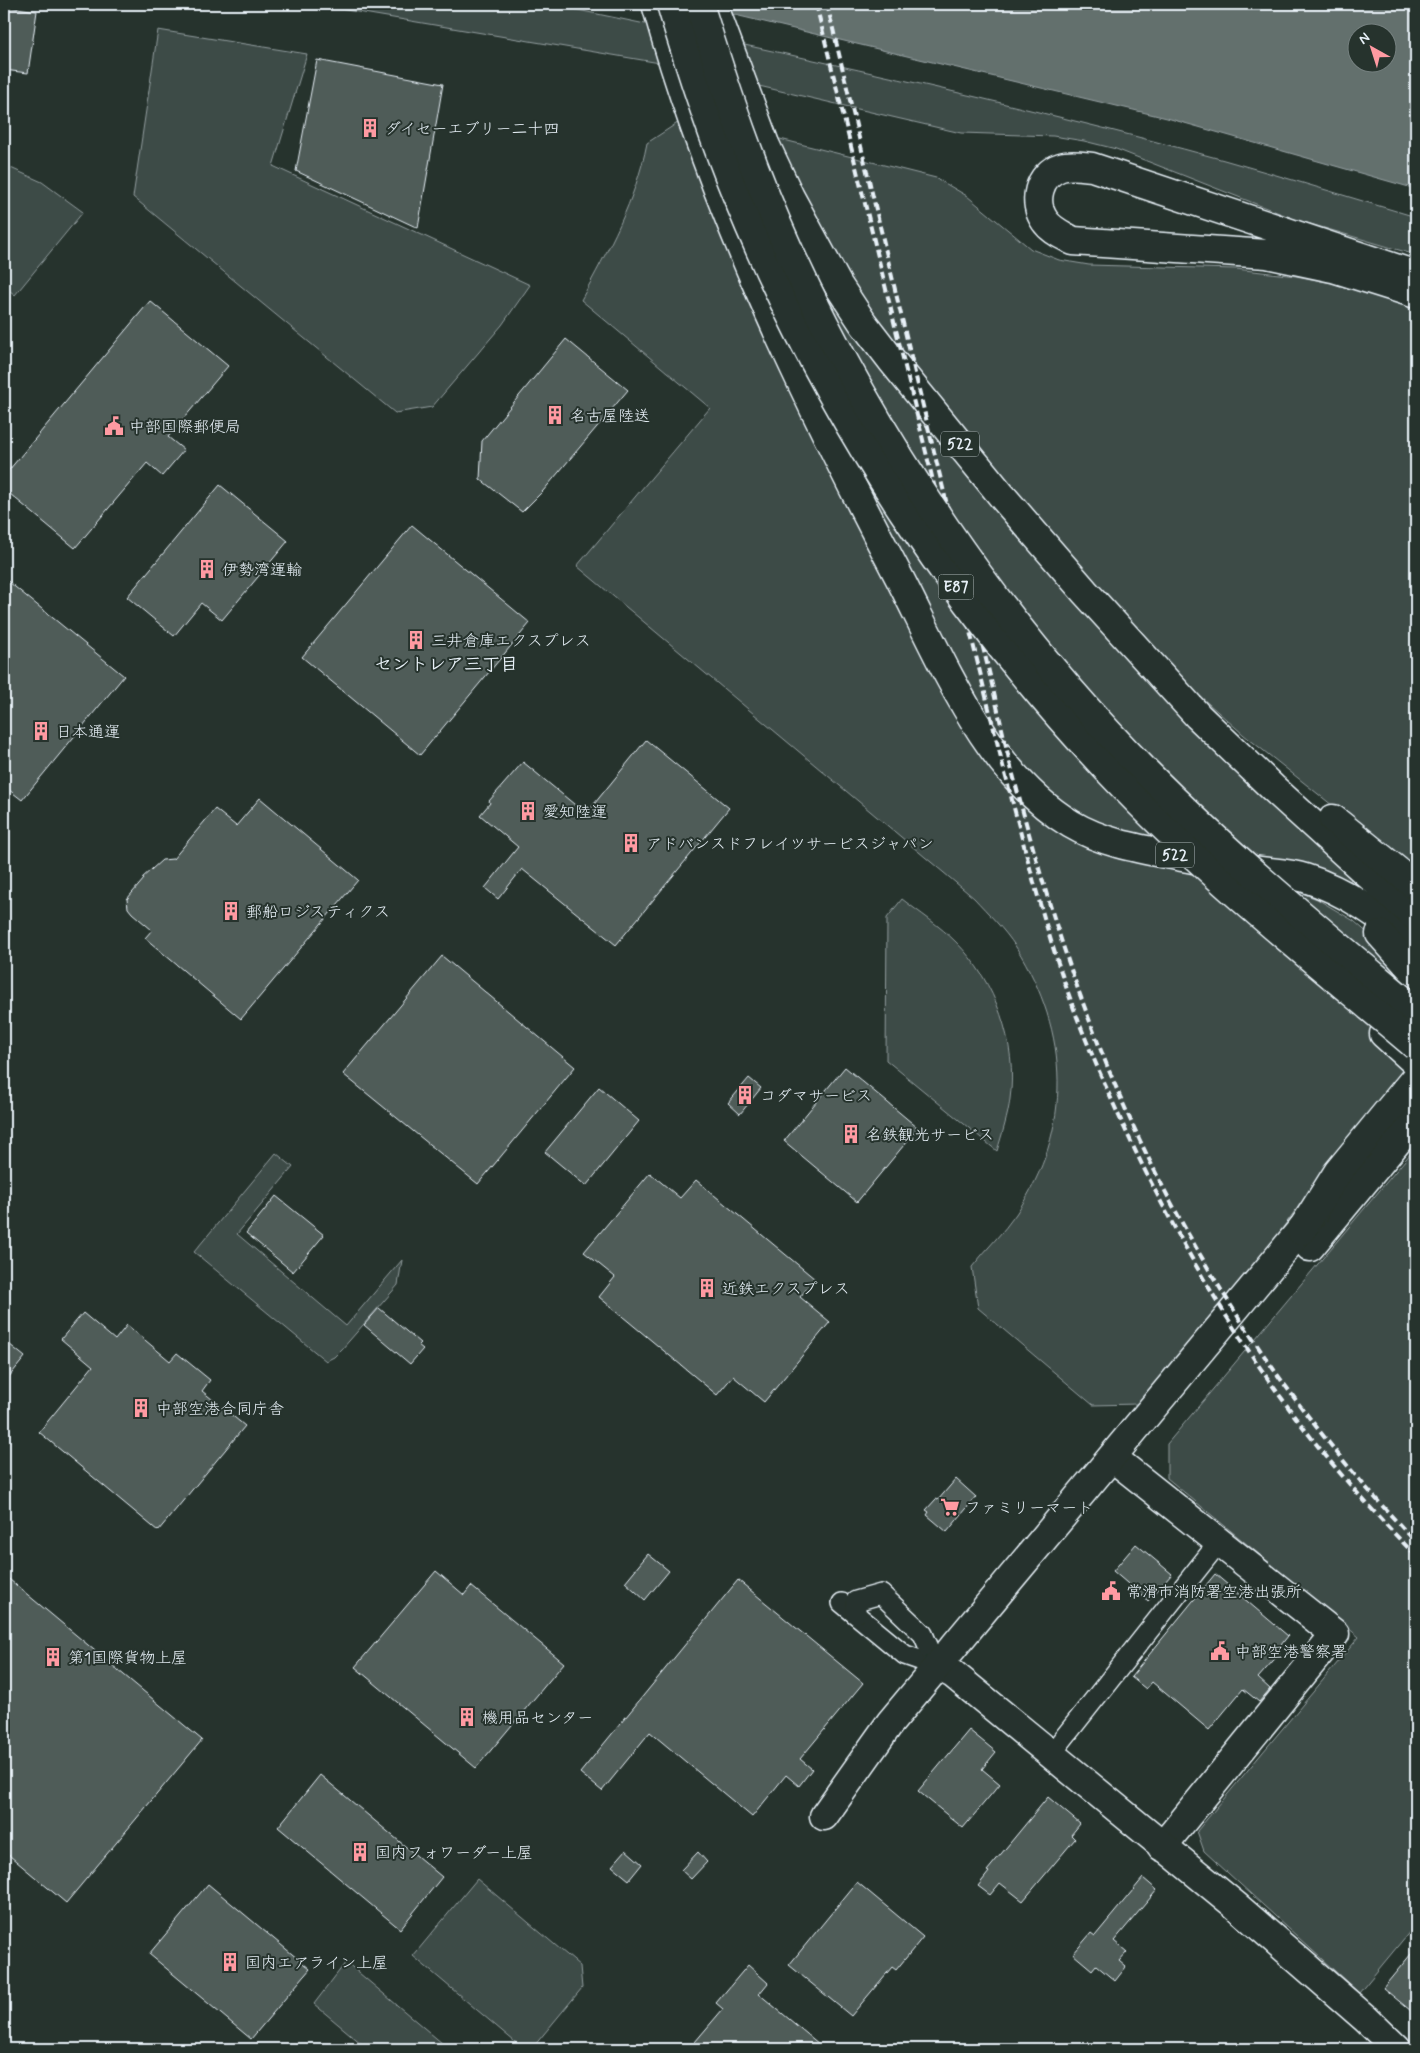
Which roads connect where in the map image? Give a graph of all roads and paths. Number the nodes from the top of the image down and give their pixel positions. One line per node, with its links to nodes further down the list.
1 (656, 4): 8 (main road, 522)
2 (671, 4): 10 (main road, E87, bridge)
3 (699, 4): 14 (main road, E87, bridge)
4 (713, 4): 7 (main road, 522)
5 (1416, 275): 6 (main road)
6 (1416, 294)
7 (1126, 636): 9 (main road, 522); 11 (main road, 522)
8 (1251, 870): 12 (main road, 522); 13 (main road, 522)
9 (1416, 886)
10 (1254, 909): 15 (main road, E87, bridge); 16 (main road, bridge)
11 (1416, 918)
12 (1416, 945)
13 (1416, 974)
14 (1416, 1011)
15 (1416, 1046)
16 (1416, 1063)
17 (1416, 1078): 20 (main road)
18 (1416, 1094): 20 (main road)
19 (1416, 1119): 21 (main road)
20 (1301, 1231): 21 (main road)
21 (1120, 1463): 22 (main road); 23 (main road)
22 (1219, 1542): 24 (street); 25 (main road)
23 (945, 1670): 23 (street); 23 (main road); 24 (main road)
24 (1051, 1754): 25 (main road)
25 (1162, 1847): 26 (main road)
26 (1397, 2049)

